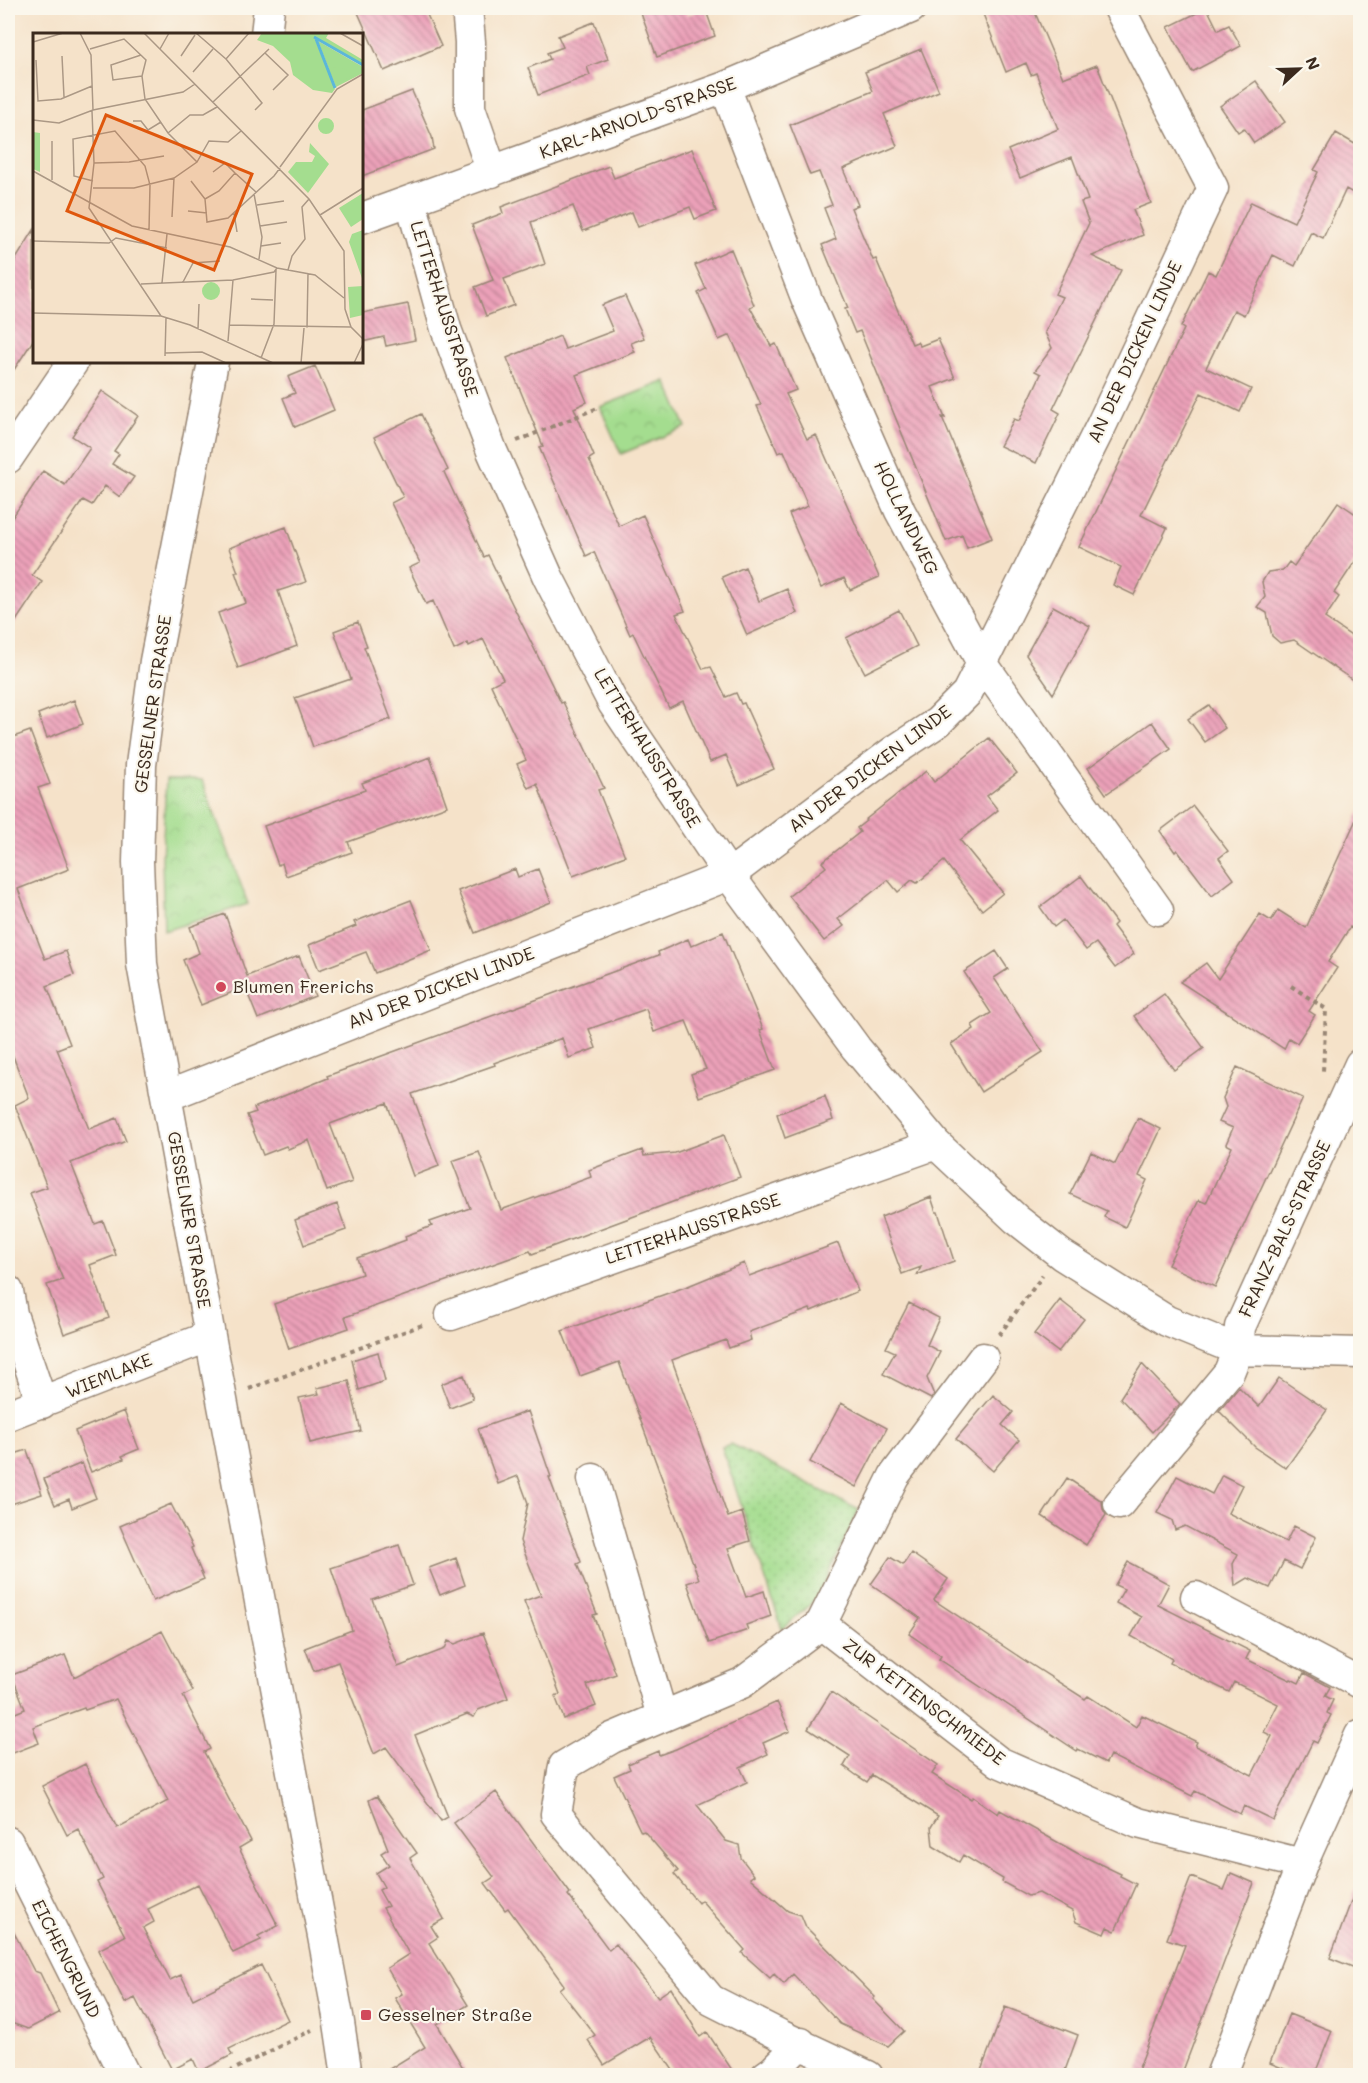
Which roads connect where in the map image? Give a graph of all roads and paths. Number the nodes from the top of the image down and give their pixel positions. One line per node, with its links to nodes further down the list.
1 (269, 8): 5 (street)
2 (468, 8): 7 (street)
3 (911, 8): 6 (street, KARL-ARNOLD-STRASSE)
4 (1119, 8): 15 (street, AN DER DICKEN LINDE)
5 (266, 33)
6 (725, 87): 7 (street, KARL-ARNOLD-STRASSE); 15 (street, HOLLANDWEG)
7 (492, 171): 8 (street, KARL-ARNOLD-STRASSE)
8 (411, 202): 9 (street, KARL-ARNOLD-STRASSE); 13 (street, LETTERHAUSSTRASSE)
9 (363, 218)
10 (72, 363): 14 (street)
11 (213, 363): 21 (street, GESSELNER STRASSE)
12 (600, 407): 13 (path)
13 (492, 451): 16 (street, LETTERHAUSSTRASSE)
14 (8, 459)
15 (982, 663): 16 (street, AN DER DICKEN LINDE); 17 (street, HOLLANDWEG)
16 (729, 875): 21 (street, AN DER DICKEN LINDE); 22 (street, LETTERHAUSSTRASSE)
17 (1158, 910)
18 (1291, 986): 20 (path)
19 (1360, 1064): 27 (street, FRANZ-BALS-STRASSE)
20 (1323, 1075)
21 (167, 1096): 26 (street, GESSELNER STRASSE)
22 (936, 1144): 23 (street, LETTERHAUSSTRASSE); 25 (street, LETTERHAUSSTRASSE)
23 (1062, 1255): 27 (street, LETTERHAUSSTRASSE); 29 (path)
24 (8, 1291): 31 (street)
25 (451, 1315): 30 (path)
26 (210, 1336): 30 (street, GESSELNER STRASSE); 31 (street, WIEMLAKE)
27 (1238, 1350): 28 (street); 34 (street, FRANZ-BALS-STRASSE)
28 (1360, 1353)
29 (983, 1358): 36 (street)
30 (223, 1398): 42 (street, GESSELNER STRASSE)
31 (42, 1403): 32 (street, WIEMLAKE)
32 (8, 1415)
33 (593, 1479): 38 (street)
34 (1119, 1503)
35 (1196, 1597): 37 (street)
36 (821, 1624): 38 (street); 41 (street, ZUR KETTENSCHMIEDE)
37 (1360, 1683)
38 (662, 1716): 43 (street)
39 (1360, 1735): 41 (street)
40 (8, 1842): 44 (street, EICHENGRUND)
41 (1302, 1864): 49 (street)
42 (339, 2016): 45 (path); 46 (street, GESSELNER STRASSE)
43 (801, 2043): 47 (street); 48 (street)
44 (125, 2076)
45 (221, 2076)
46 (347, 2076)
47 (765, 2076)
48 (868, 2076)
49 (1221, 2076)

